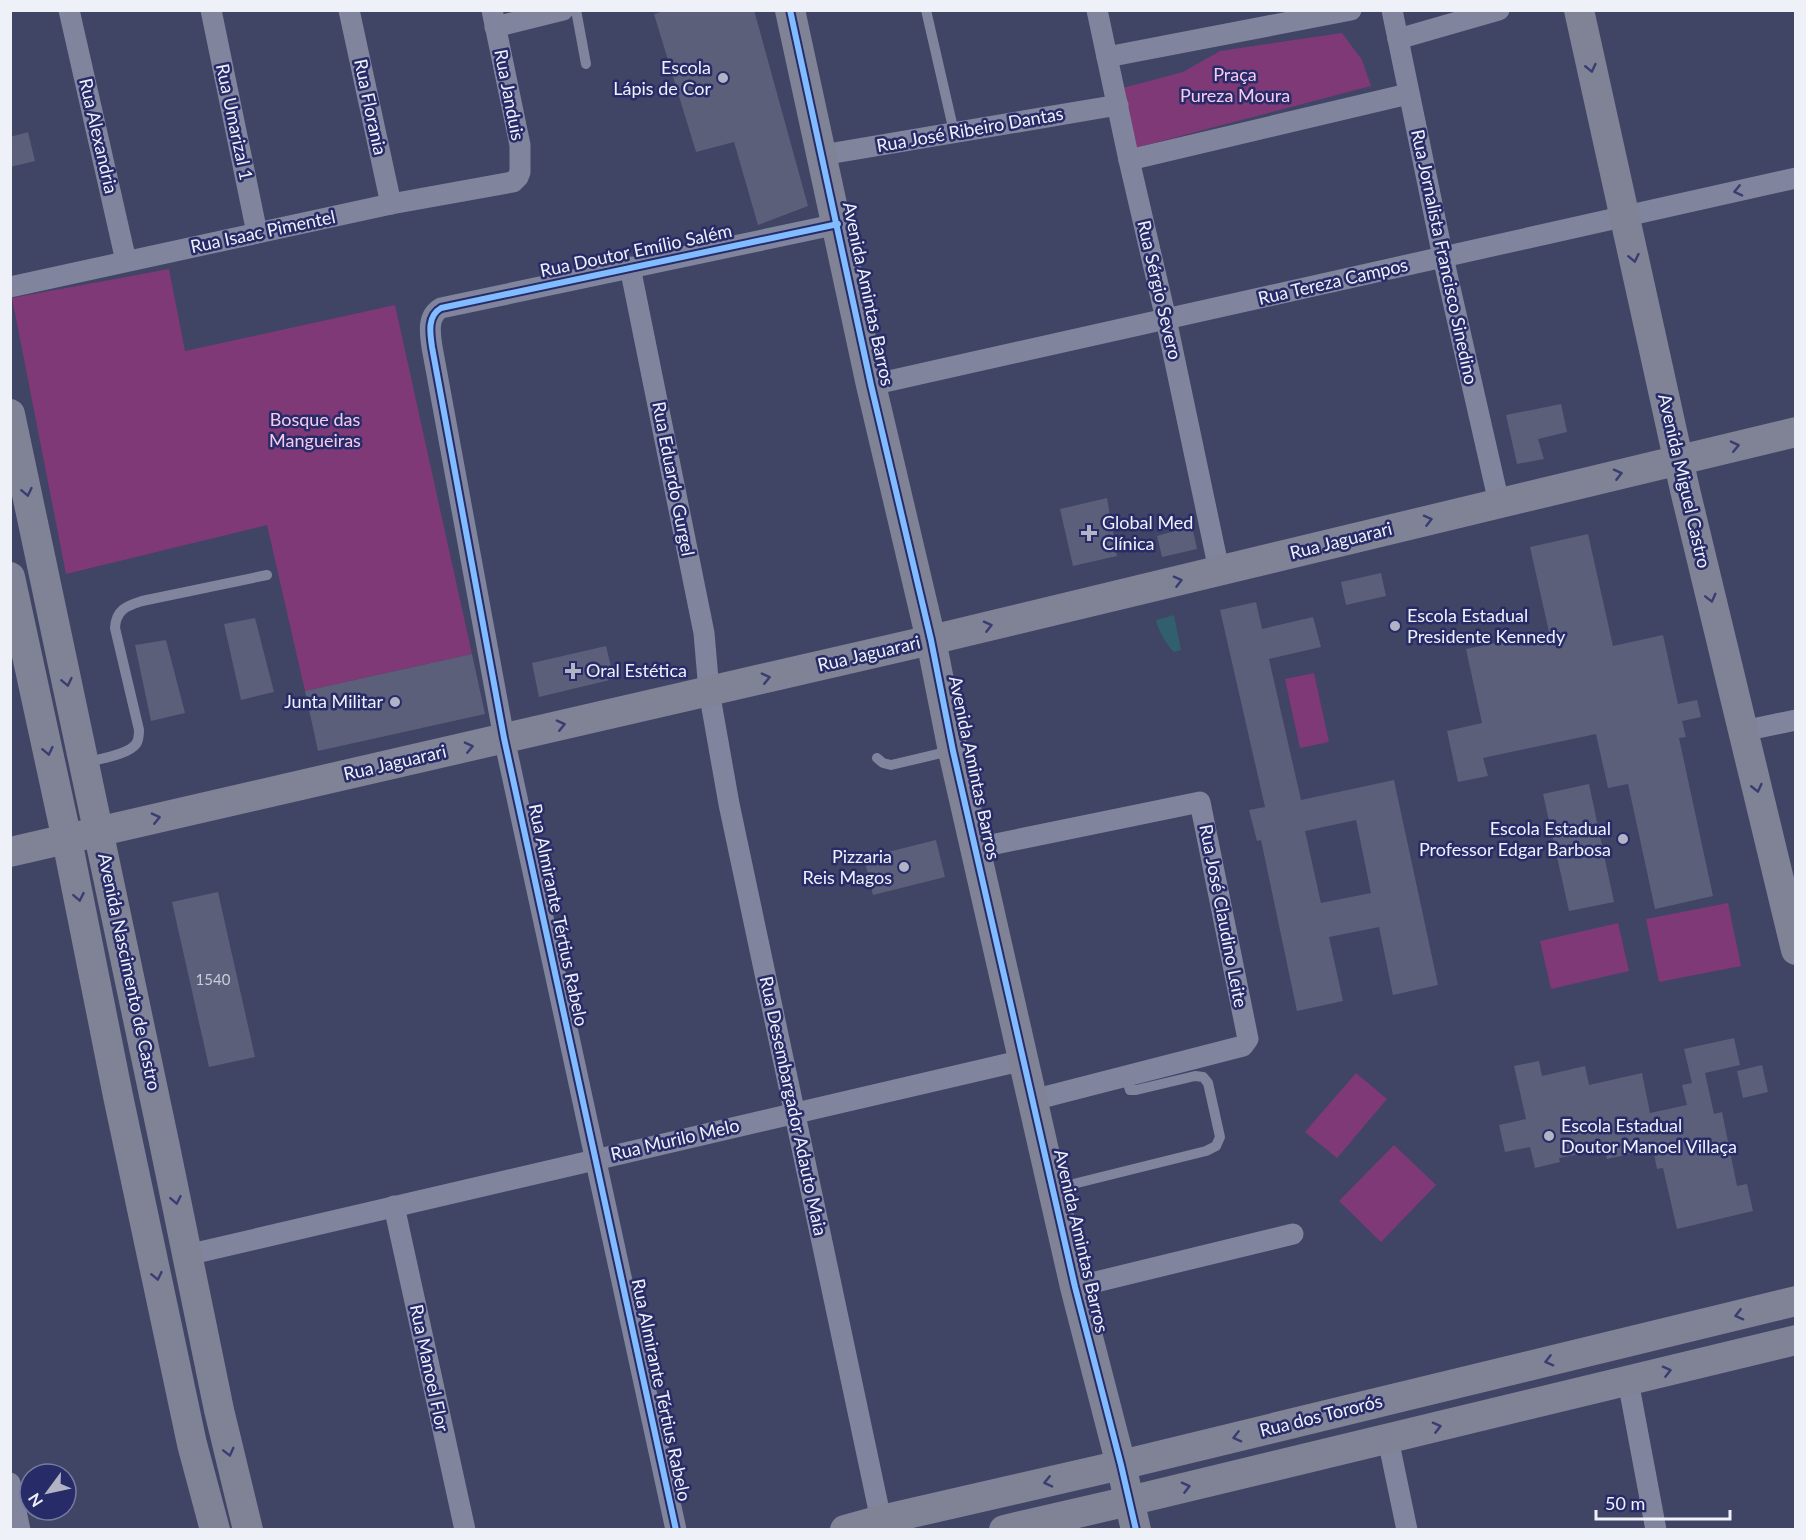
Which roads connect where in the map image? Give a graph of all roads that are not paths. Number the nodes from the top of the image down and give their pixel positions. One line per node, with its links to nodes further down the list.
1 (69, 10): 29 (street, Rua Alexandria)
2 (211, 10): 27 (street, Rua Umarizal 1)
3 (349, 10): 24 (street, Rua Florania)
4 (562, 10): 13 (street)
5 (576, 10): 16 (lane)
6 (790, 10): 20 (main road, Avenida Amintas Barros)
7 (926, 10): 19 (lane)
8 (1097, 10): 15 (street, Rua Sérgio Severo)
9 (1351, 10): 15 (street)
10 (1392, 10): 14 (street, Rua Jornalista Francisco Sinedino)
11 (1499, 10): 14 (street)
12 (1579, 10): 25 (main road, Avenida Miguel Castro, one-way to 25)
13 (494, 19): 23 (street, Rua Janduis)
14 (1398, 39): 17 (street, Rua Jornalista Francisco Sinedino)
15 (1107, 57): 18 (street, Rua Sérgio Severo)
16 (586, 64)
17 (1408, 94): 21 (street); 28 (street, Rua Jornalista Francisco Sinedino)
18 (1118, 105): 19 (street, Rua José Ribeiro Dantas); 21 (street, Rua Sérgio Severo)
19 (954, 132): 20 (street, Rua José Ribeiro Dantas)
20 (822, 155): 26 (main road, Avenida Amintas Barros)
21 (1129, 160): 33 (street, Rua Sérgio Severo)
22 (1796, 178): 25 (street, Rua Tereza Campos, one-way to 25)
23 (516, 179): 24 (street, Rua Isaac Pimentel)
24 (391, 204): 27 (street, Rua Isaac Pimentel)
25 (1624, 216): 28 (street, Rua Tereza Campos); 37 (main road, Avenida Miguel Castro, one-way to 37)
26 (838, 224): 30 (street, Rua Doutor Emílio Salém); 34 (main road, Avenida Amintas Barros)
27 (257, 233): 29 (street, Rua Isaac Pimentel)
28 (1443, 257): 33 (street, Rua Tereza Campos); 38 (street, Rua Jornalista Francisco Sinedino)
29 (126, 261): 31 (street, Rua Isaac Pimentel)
30 (630, 267): 32 (street, Rua Doutor Emílio Salém); 44 (street, Rua Eduardo Gurgel)
31 (10, 287)
32 (441, 308): 47 (street, Rua Almirante Tértius Rabelo)
33 (1166, 319): 34 (street, Rua Tereza Campos); 40 (street, Rua Sérgio Severo)
34 (871, 385): 43 (main road, Avenida Amintas Barros)
35 (10, 414): 39 (main road, Avenida Nascimento de Castro, one-way to 39)
36 (1796, 432): 37 (main road, Rua Jaguarari, one-way to 36)
37 (1678, 459): 38 (main road, Rua Jaguarari, one-way to 37); 46 (main road, Avenida Miguel Castro, one-way to 46)
38 (1499, 503): 40 (main road, Rua Jaguarari, one-way to 38)
39 (41, 557): 42 (main road); 50 (main road, Avenida Nascimento de Castro, one-way to 50)
40 (1220, 570): 43 (main road, Rua Jaguarari, one-way to 40)
41 (267, 575): 50 (lane)
42 (13, 587): 52 (main road, Avenida Nascimento de Castro, one-way to 52)
43 (931, 640): 44 (main road, Rua Jaguarari, one-way to 43); 48 (main road, Avenida Amintas Barros)
44 (709, 691): 47 (main road, Rua Jaguarari, one-way to 44); 60 (street, Rua Desembargador Adauto Maia)
45 (1796, 720): 46 (street)
46 (1743, 731): 55 (main road, Avenida Miguel Castro, one-way to 55)
47 (504, 738): 51 (main road, Rua Jaguarari, one-way to 47); 62 (street, Rua Almirante Tértius Rabelo)
48 (953, 751): 49 (lane); 53 (main road, Avenida Amintas Barros)
49 (877, 758)
50 (85, 763): 51 (main road, Avenida Nascimento de Castro)
51 (99, 832): 52 (main road, Rua Jaguarari); 61 (main road, Avenida Nascimento de Castro)
52 (67, 840): 54 (main road, Rua Jaguarari); 58 (main road, Avenida Nascimento de Castro, one-way to 58)
53 (976, 848): 56 (main road, Avenida Amintas Barros); 57 (street, Rua José Claudino Leite)
54 (10, 852)
55 (1796, 950)
56 (1024, 1060): 59 (main road, Avenida Amintas Barros); 60 (street, Rua Murilo Melo)
57 (1126, 1077): 59 (street); 63 (lane)
58 (118, 1096): 61 (main road); 73 (main road, Avenida Nascimento de Castro, one-way to 73)
59 (1033, 1100): 63 (main road, Avenida Amintas Barros)
60 (794, 1113): 62 (street, Rua Murilo Melo); 78 (street, Rua Desembargador Adauto Maia)
61 (164, 1142): 66 (main road, Avenida Nascimento de Castro, one-way to 66)
62 (595, 1159): 64 (street, Rua Murilo Melo); 83 (street, Rua Almirante Tértius Rabelo)
63 (1053, 1190): 67 (main road, Avenida Amintas Barros)
64 (394, 1206): 66 (street, Rua Murilo Melo); 82 (street, Rua Manoel Flor)
65 (1293, 1234): 67 (street)
66 (187, 1255): 71 (main road, Avenida Nascimento de Castro)
67 (1075, 1287): 74 (main road, Avenida Amintas Barros)
68 (1796, 1301): 74 (main road, Rua dos Tororós, one-way to 74)
69 (1796, 1341): 70 (main road, Rua dos Tororós, one-way to 69)
70 (1629, 1381): 72 (main road, Rua dos Tororós, one-way to 70); 88 (street)
71 (219, 1410): 73 (main road); 81 (main road, Avenida Nascimento de Castro, one-way to 81)
72 (1388, 1439): 76 (main road, Rua dos Tororós, one-way to 72); 87 (street)
73 (192, 1444): 80 (main road, Avenida Nascimento de Castro)
74 (1121, 1465): 76 (main road, Avenida Amintas Barros); 77 (main road, Rua dos Tororós, one-way to 77)
75 (10, 1483): 79 (street)
76 (1129, 1501): 85 (main road, Rua dos Tororós); 86 (main road, Avenida Amintas Barros)
77 (953, 1517): 78 (main road, Rua dos Tororós)
78 (882, 1520): 84 (main road, Rua dos Tororós)
79 (20, 1530)
80 (215, 1530)
81 (248, 1530)
82 (465, 1530)
83 (676, 1530)
84 (845, 1530)
85 (1004, 1530)
86 (1136, 1530)
87 (1407, 1530)
88 (1656, 1530)

